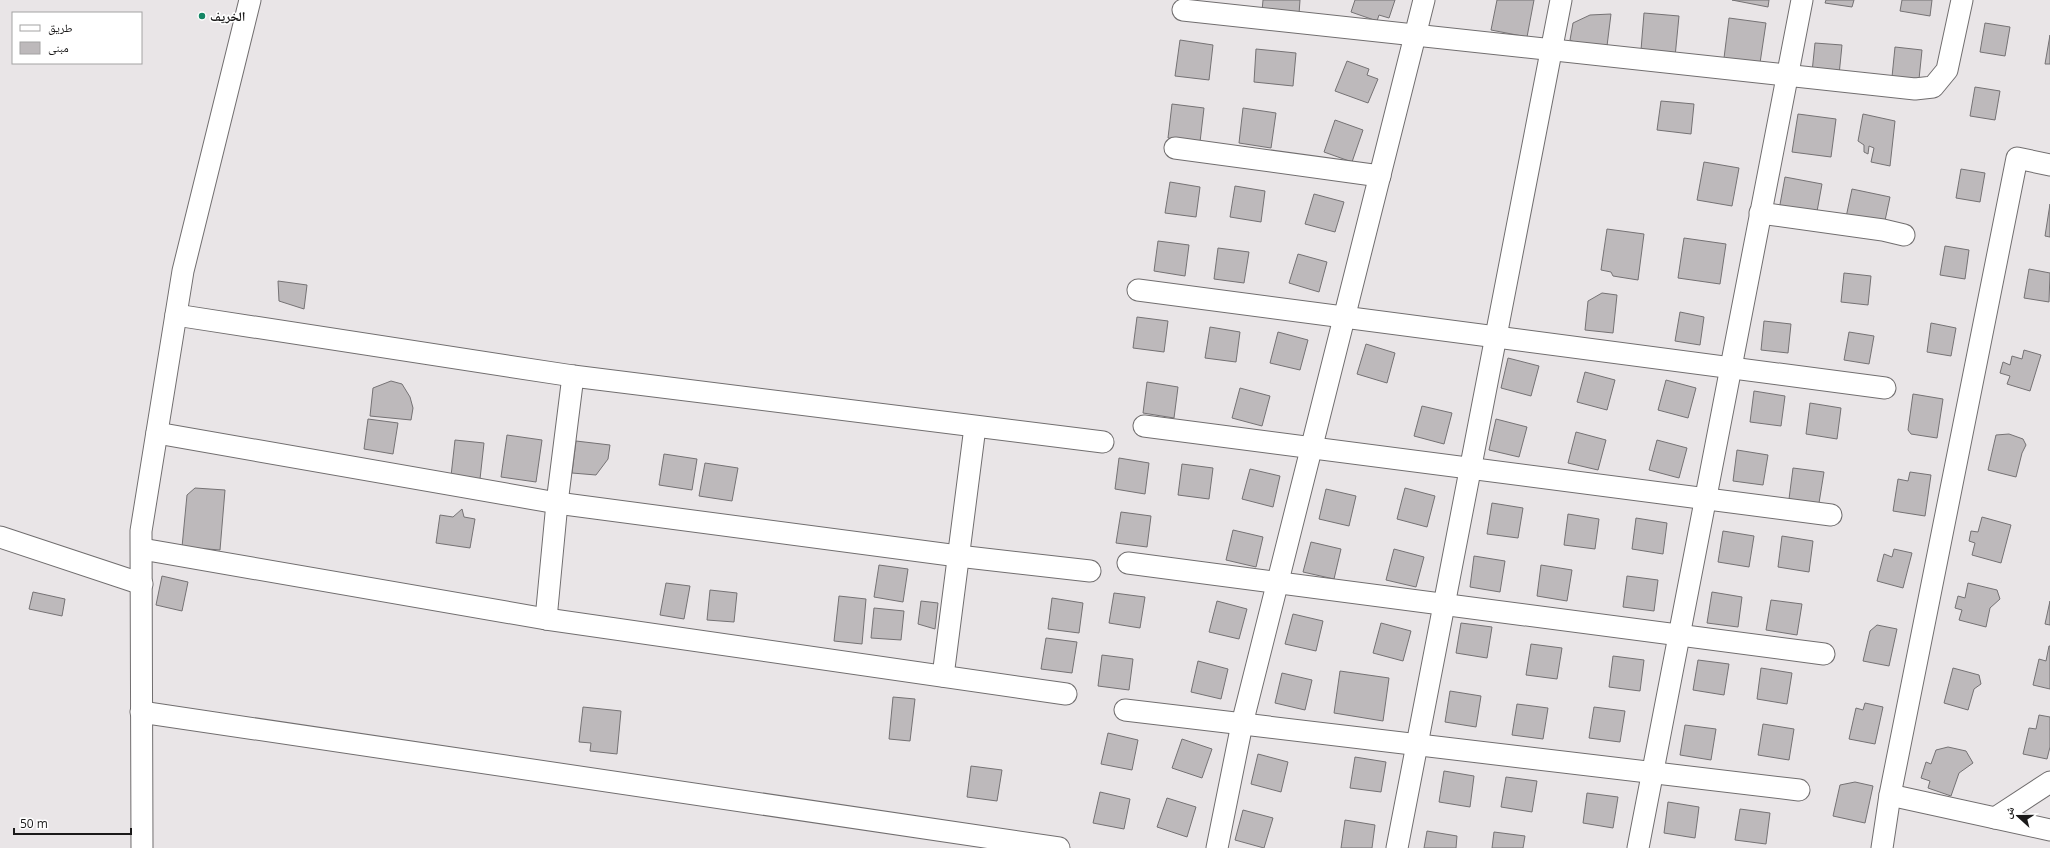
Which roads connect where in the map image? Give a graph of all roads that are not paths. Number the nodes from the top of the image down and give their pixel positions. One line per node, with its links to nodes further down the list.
1 (250, 0): 16 (street)
2 (1424, 0): 7 (street)
3 (1561, 0): 8 (street)
4 (1802, 0): 9 (street)
5 (1962, 0): 9 (street)
6 (1183, 10): 7 (street)
7 (1416, 35): 8 (street); 12 (street)
8 (1551, 49): 9 (street); 18 (street)
9 (1787, 74): 13 (street)
10 (1175, 148): 12 (street)
11 (2050, 165): 51 (street)
12 (1380, 176): 17 (street)
13 (1760, 213): 14 (street); 19 (street)
14 (1904, 236)
15 (1138, 290): 17 (street)
16 (176, 315): 20 (street); 24 (street)
17 (1344, 317): 18 (street); 26 (street)
18 (1496, 337): 19 (street); 27 (street)
19 (1731, 367): 21 (street); 28 (street)
20 (573, 376): 23 (street); 29 (street)
21 (1885, 388)
22 (1144, 426): 26 (street)
23 (975, 427): 25 (street); 33 (street)
24 (157, 433): 29 (street); 32 (street)
25 (1103, 442)
26 (1312, 448): 27 (street); 36 (street)
27 (1470, 468): 28 (street); 38 (street)
28 (1706, 499): 30 (street); 40 (street)
29 (557, 502): 33 (street); 39 (street)
30 (1831, 515)
31 (0, 537): 37 (street)
32 (142, 549): 37 (street); 39 (street)
33 (958, 556): 35 (street); 42 (street)
34 (1128, 563): 36 (street)
35 (1090, 571)
36 (1278, 582): 38 (street); 46 (street)
37 (142, 584): 45 (street)
38 (1444, 605): 40 (street); 47 (street)
39 (546, 619): 42 (street)
40 (1679, 635): 41 (street); 48 (street)
41 (1824, 654)
42 (943, 676): 43 (street)
43 (1066, 694)
44 (1125, 710): 46 (street)
45 (141, 712): 54 (street); 55 (street)
46 (1242, 724): 47 (street); 56 (street)
47 (1417, 744): 48 (street); 57 (street)
48 (1653, 773): 50 (street); 58 (street)
49 (2050, 782): 52 (street)
50 (1799, 790)
51 (1890, 795): 52 (street); 59 (street)
52 (1995, 818): 53 (street)
53 (2050, 830)
54 (142, 848)
55 (1059, 848)
56 (1217, 848)
57 (1397, 848)
58 (1638, 848)
59 (1882, 848)

